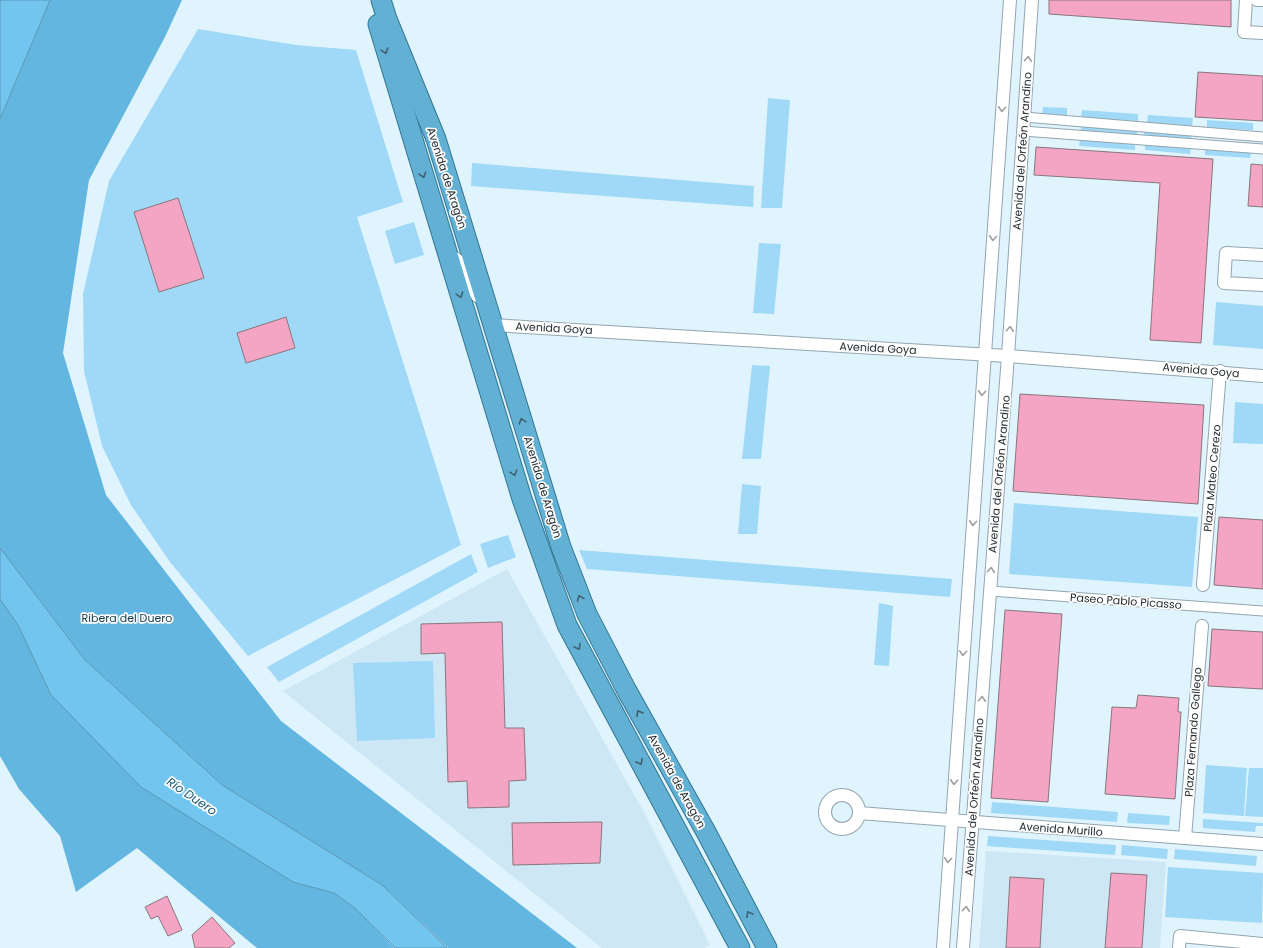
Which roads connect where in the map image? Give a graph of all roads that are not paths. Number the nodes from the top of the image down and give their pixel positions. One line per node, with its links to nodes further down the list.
1 (372, 0): 20 (highway, Avenida de Aragón, one-way to 20)
2 (381, 0): 22 (highway, Avenida de Aragón)
3 (1010, 0): 23 (street, Avenida del Orfeón Arandino, one-way to 23)
4 (1032, 0): 9 (street, Avenida del Orfeón Arandino, one-way to 4)
5 (1246, 0): 8 (street)
6 (1256, 0): 7 (street)
7 (1263, 0)
8 (1263, 33)
9 (1024, 116): 10 (street); 13 (street, Avenida del Orfeón Arandino)
10 (1073, 121): 11 (street); 14 (street)
11 (1141, 126): 12 (street); 16 (street)
12 (1200, 131): 15 (street); 17 (street)
13 (1023, 132): 14 (street); 24 (street, Avenida del Orfeón Arandino, one-way to 13)
14 (1073, 135): 16 (street)
15 (1260, 136): 18 (street)
16 (1140, 140): 17 (street)
17 (1199, 144): 18 (street)
18 (1260, 149)
19 (1263, 255): 21 (street)
20 (449, 258): 22 (street); 37 (highway, Avenida de Aragón, one-way to 37)
21 (1263, 285)
22 (492, 324): 23 (street, Avenida Goya); 38 (highway, Avenida de Aragón, one-way to 22)
23 (985, 354): 24 (street, Avenida Goya); 32 (street, Avenida del Orfeón Arandino, one-way to 32)
24 (1008, 356): 25 (street, Avenida Goya); 28 (street, Avenida del Orfeón Arandino, one-way to 24)
25 (1220, 372): 26 (street, Avenida Goya); 27 (street, Plaza Mateo Cerezo)
26 (1263, 376)
27 (1203, 585)
28 (990, 591): 29 (street, Paseo Pablo Picasso); 33 (street, Avenida del Orfeón Arandino, one-way to 28)
29 (1263, 611)
30 (1202, 626): 34 (street, Plaza Fernando Gallego)
31 (859, 813): 32 (street, Avenida Murillo)
32 (951, 821): 33 (street, Avenida Murillo); 39 (street, Avenida del Orfeón Arandino, one-way to 39)
33 (973, 822): 34 (street, Avenida Murillo); 40 (street, Avenida del Orfeón Arandino, one-way to 33)
34 (1185, 838): 35 (street, Avenida Murillo)
35 (1263, 844)
36 (1263, 944): 41 (street)
37 (740, 948)
38 (767, 948)
39 (943, 948)
40 (963, 948)
41 (1179, 948)

